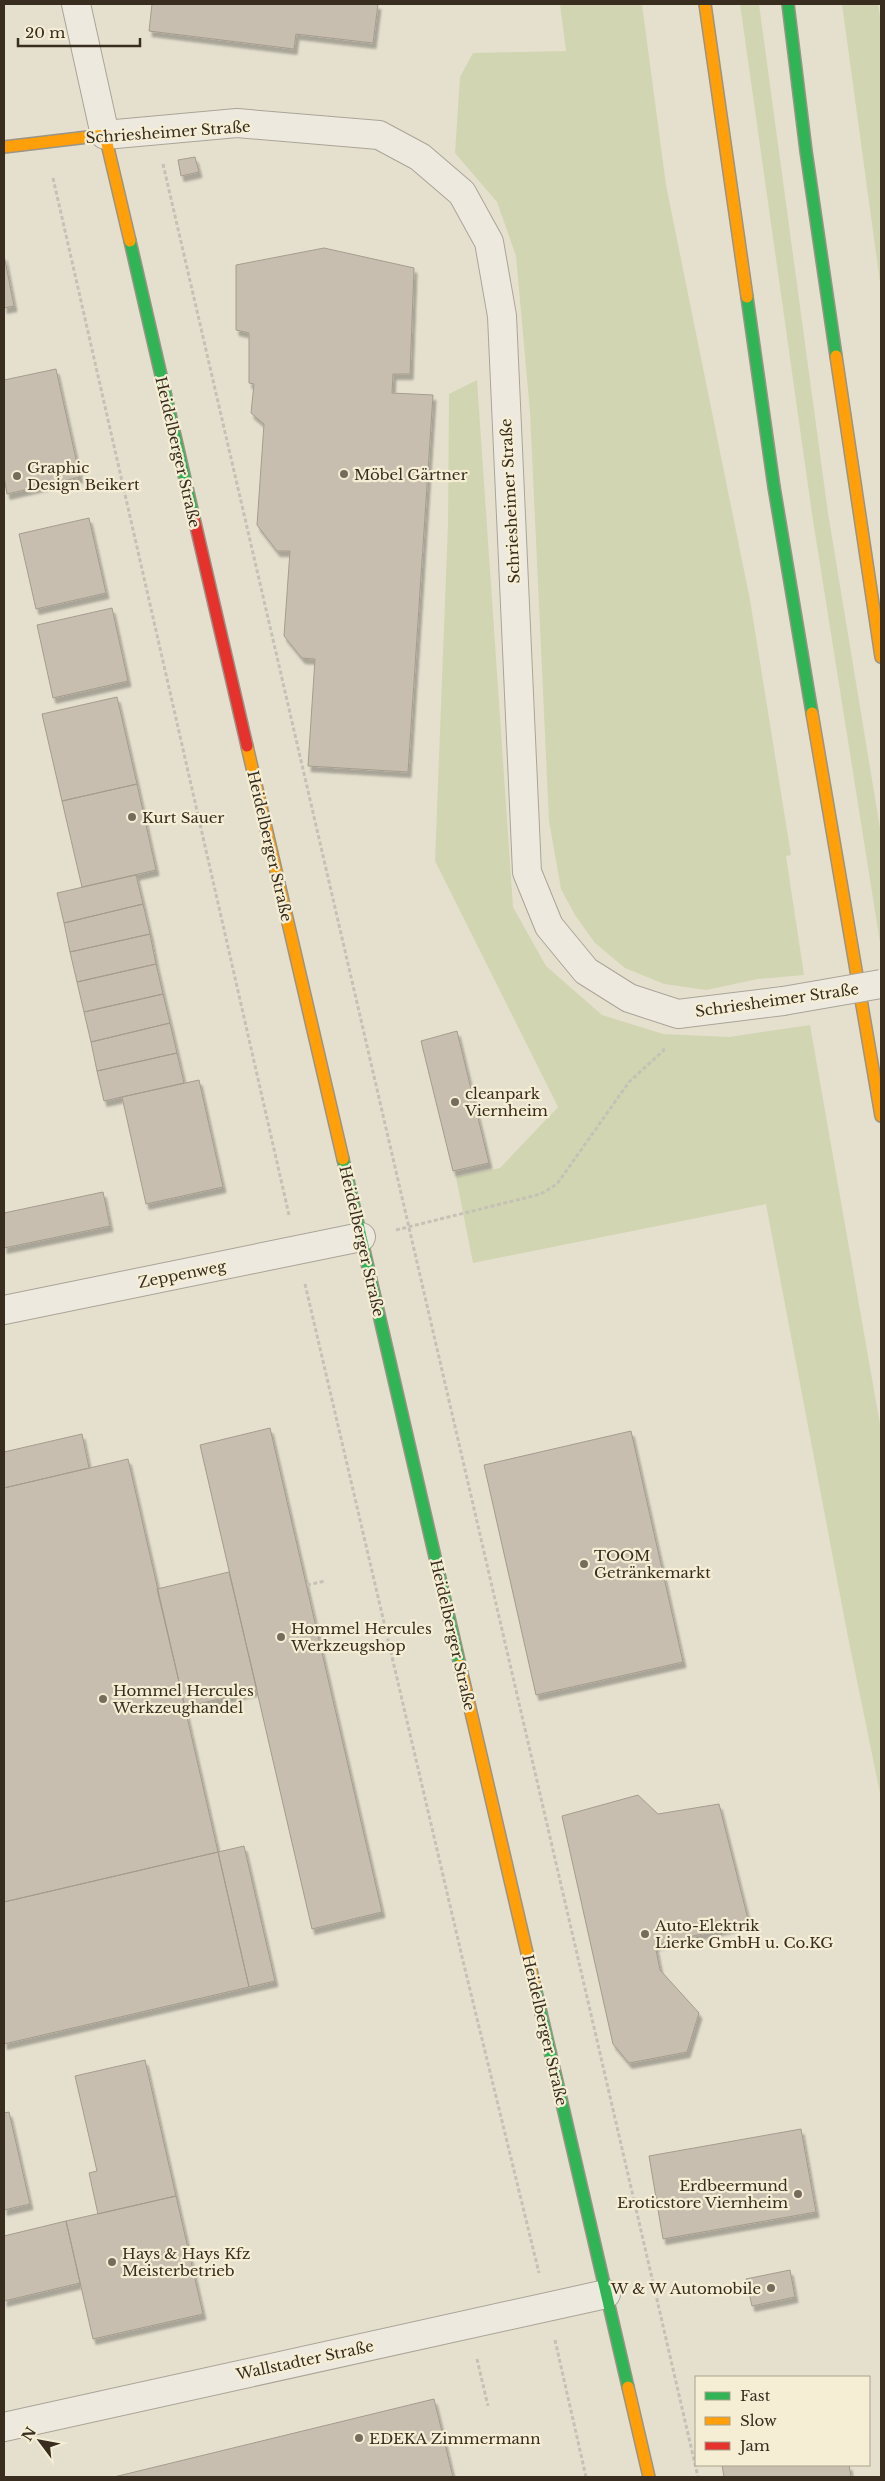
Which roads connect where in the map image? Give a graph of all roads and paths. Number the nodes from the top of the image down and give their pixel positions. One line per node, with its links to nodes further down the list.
1 (76, 4): 5 (street, Heidelberger Straße)
2 (705, 4): 11 (main road)
3 (788, 4): 8 (main road)
4 (155, 130): 5 (street, Schriesheimer Straße); 10 (street, Schriesheimer Straße); 12 (path)
5 (105, 135): 6 (main road, Schriesheimer Straße); 13 (main road, Heidelberger Straße)
6 (45, 143): 7 (main road, Schriesheimer Straße); 14 (path)
7 (4, 147)
8 (881, 656)
9 (881, 984): 10 (street, Schriesheimer Straße, bridge)
10 (678, 1014): 12 (path)
11 (881, 1116)
12 (408, 1227): 13 (path); 23 (path)
13 (361, 1237): 14 (street, Zeppenweg); 18 (main road, Heidelberger Straße)
14 (297, 1252): 15 (street, Zeppenweg); 19 (path)
15 (4, 1310)
16 (325, 1581): 17 (path)
17 (307, 1585)
18 (606, 2294): 19 (street, Wallstadter Straße); 25 (main road, Heidelberger Straße)
19 (547, 2307): 20 (street, Wallstadter Straße); 24 (path)
20 (470, 2324): 21 (path); 22 (street, Wallstadter Straße)
21 (488, 2406)
22 (4, 2427)
23 (695, 2464)
24 (586, 2477)
25 (649, 2477)

